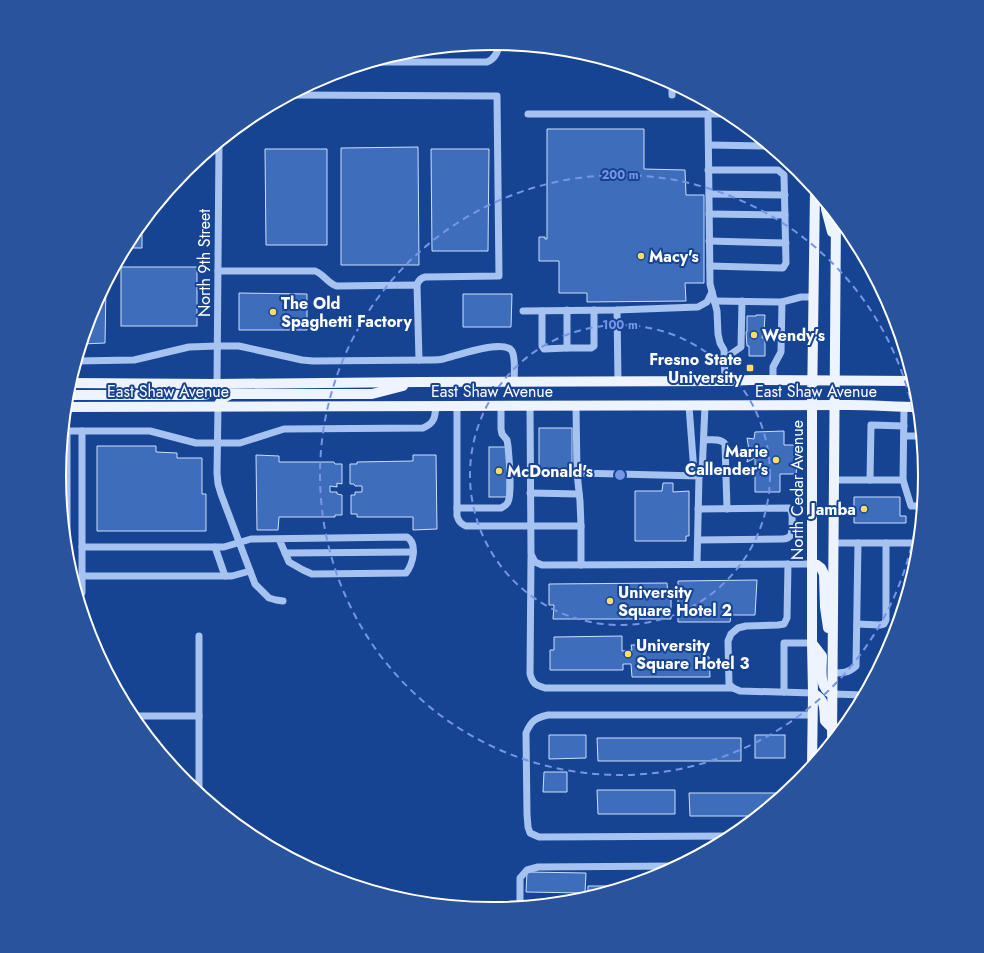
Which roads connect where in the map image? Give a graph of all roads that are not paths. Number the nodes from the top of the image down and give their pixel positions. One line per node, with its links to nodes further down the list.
1 (498, 50): 2 (street)
2 (394, 62)
3 (672, 90): 4 (street)
4 (672, 94)
5 (299, 96): 25 (street)
6 (528, 114): 7 (street)
7 (708, 114): 8 (street); 9 (street)
8 (716, 114)
9 (709, 145): 10 (street); 12 (street)
10 (761, 146)
11 (219, 149): 24 (street, North 9th Street)
12 (708, 170): 13 (street); 14 (street)
13 (709, 194): 14 (street); 16 (street)
14 (785, 194): 18 (street)
15 (815, 197): 27 (main road, North Cedar Avenue)
16 (709, 214): 18 (street); 20 (street)
17 (827, 214): 22 (main road)
18 (785, 215): 21 (street)
19 (836, 225): 22 (main road)
20 (709, 241): 21 (street); 23 (street)
21 (786, 243): 23 (street)
22 (836, 248): 43 (main road)
23 (710, 266): 26 (street)
24 (218, 271): 25 (street); 36 (street, North 9th Street)
25 (417, 285): 38 (street)
26 (712, 292): 28 (street); 34 (street)
27 (814, 297): 30 (street); 42 (main road, North Cedar Avenue)
28 (714, 301): 29 (street); 39 (street)
29 (742, 301): 30 (street); 39 (street)
30 (782, 302): 41 (street)
31 (542, 310): 32 (street); 35 (street); 37 (street)
32 (567, 310): 33 (street); 37 (street)
33 (594, 310): 34 (street); 37 (street)
34 (617, 310): 48 (street)
35 (523, 311)
36 (217, 346): 38 (street); 40 (street); 50 (street, North 9th Street)
37 (567, 348)
38 (419, 360): 47 (street)
39 (724, 360): 44 (street)
40 (82, 361)
41 (773, 380): 42 (main road, East Shaw Avenue); 44 (main road, East Shaw Avenue)
42 (813, 380): 43 (main road, East Shaw Avenue); 61 (main road, North Cedar Avenue)
43 (835, 380): 45 (main road, East Shaw Avenue); 62 (main road)
44 (725, 381): 48 (main road, East Shaw Avenue)
45 (907, 381)
46 (418, 382): 47 (main road, East Shaw Avenue); 50 (main road, East Shaw Avenue); 55 (main road)
47 (514, 382): 48 (main road, East Shaw Avenue)
48 (618, 382)
49 (76, 383): 50 (main road, East Shaw Avenue)
50 (217, 384): 51 (main road)
51 (74, 395)
52 (436, 405): 53 (main road, East Shaw Avenue); 55 (main road, East Shaw Avenue); 71 (street)
53 (457, 405): 56 (main road, East Shaw Avenue); 80 (street)
54 (72, 406): 55 (main road, East Shaw Avenue)
55 (218, 406): 71 (street)
56 (501, 406): 57 (main road, East Shaw Avenue); 80 (street)
57 (530, 406): 58 (main road, East Shaw Avenue); 77 (street)
58 (576, 406): 59 (main road, East Shaw Avenue); 72 (street)
59 (689, 406): 60 (main road, East Shaw Avenue); 73 (street)
60 (706, 406): 61 (main road, East Shaw Avenue); 70 (street)
61 (812, 406): 62 (main road, East Shaw Avenue); 101 (main road, North Cedar Avenue)
62 (834, 406): 63 (main road, East Shaw Avenue); 74 (main road)
63 (904, 407): 64 (main road, East Shaw Avenue); 65 (street)
64 (912, 407)
65 (904, 426): 68 (street); 75 (street)
66 (68, 431): 67 (street)
67 (82, 431): 71 (street); 86 (street)
68 (904, 436): 69 (street); 76 (street)
69 (917, 436)
70 (704, 440): 73 (street); 82 (street)
71 (217, 444): 89 (street)
72 (577, 473): 73 (street); 78 (street)
73 (699, 476): 81 (street)
74 (834, 480): 75 (street); 90 (main road)
75 (870, 480): 76 (street)
76 (903, 480): 79 (street)
77 (530, 494): 78 (street); 83 (street)
78 (579, 494): 84 (street)
79 (918, 506)
80 (457, 508): 83 (street)
81 (698, 509): 82 (street); 88 (street)
82 (727, 509): 88 (street)
83 (531, 526): 84 (street); 98 (street)
84 (581, 526): 102 (street)
85 (69, 534): 86 (street)
86 (82, 534): 94 (street)
87 (279, 539): 89 (street); 96 (street); 97 (street)
88 (698, 540): 99 (street)
89 (239, 542): 95 (street); 103 (street)
90 (834, 543): 91 (street); 111 (main road)
91 (858, 543): 92 (street); 108 (street)
92 (886, 543): 93 (street); 108 (street)
93 (913, 543)
94 (82, 547): 95 (street); 104 (street)
95 (215, 547): 105 (street)
96 (413, 552): 97 (street); 97 (street)
97 (285, 553)
98 (531, 554): 102 (street); 113 (street)
99 (697, 564): 100 (street); 102 (street)
100 (788, 564): 101 (street); 113 (street)
101 (812, 564): 110 (main road, North Cedar Avenue); 111 (main road)
102 (581, 565)
103 (250, 571): 105 (street); 107 (street)
104 (82, 576): 105 (street); 106 (street)
105 (225, 576)
106 (82, 593)
107 (284, 602)
108 (857, 624): 112 (street)
109 (199, 636): 120 (street)
110 (812, 643): 114 (street); 115 (main road, North Cedar Avenue); 116 (main road)
111 (833, 659): 112 (main road)
112 (832, 674): 116 (main road)
113 (733, 688): 114 (street)
114 (784, 692): 115 (street)
115 (814, 693): 118 (main road, North Cedar Avenue); 121 (main road)
116 (832, 694): 117 (street); 121 (main road)
117 (858, 695)
118 (813, 715): 124 (main road, North Cedar Avenue); 126 (street)
119 (139, 716): 120 (street)
120 (199, 716): 125 (street)
121 (832, 728): 122 (street); 123 (main road)
122 (836, 728)
123 (832, 733)
124 (812, 759)
125 (198, 785)
126 (721, 836)
127 (666, 866): 128 (street)
128 (520, 902)

